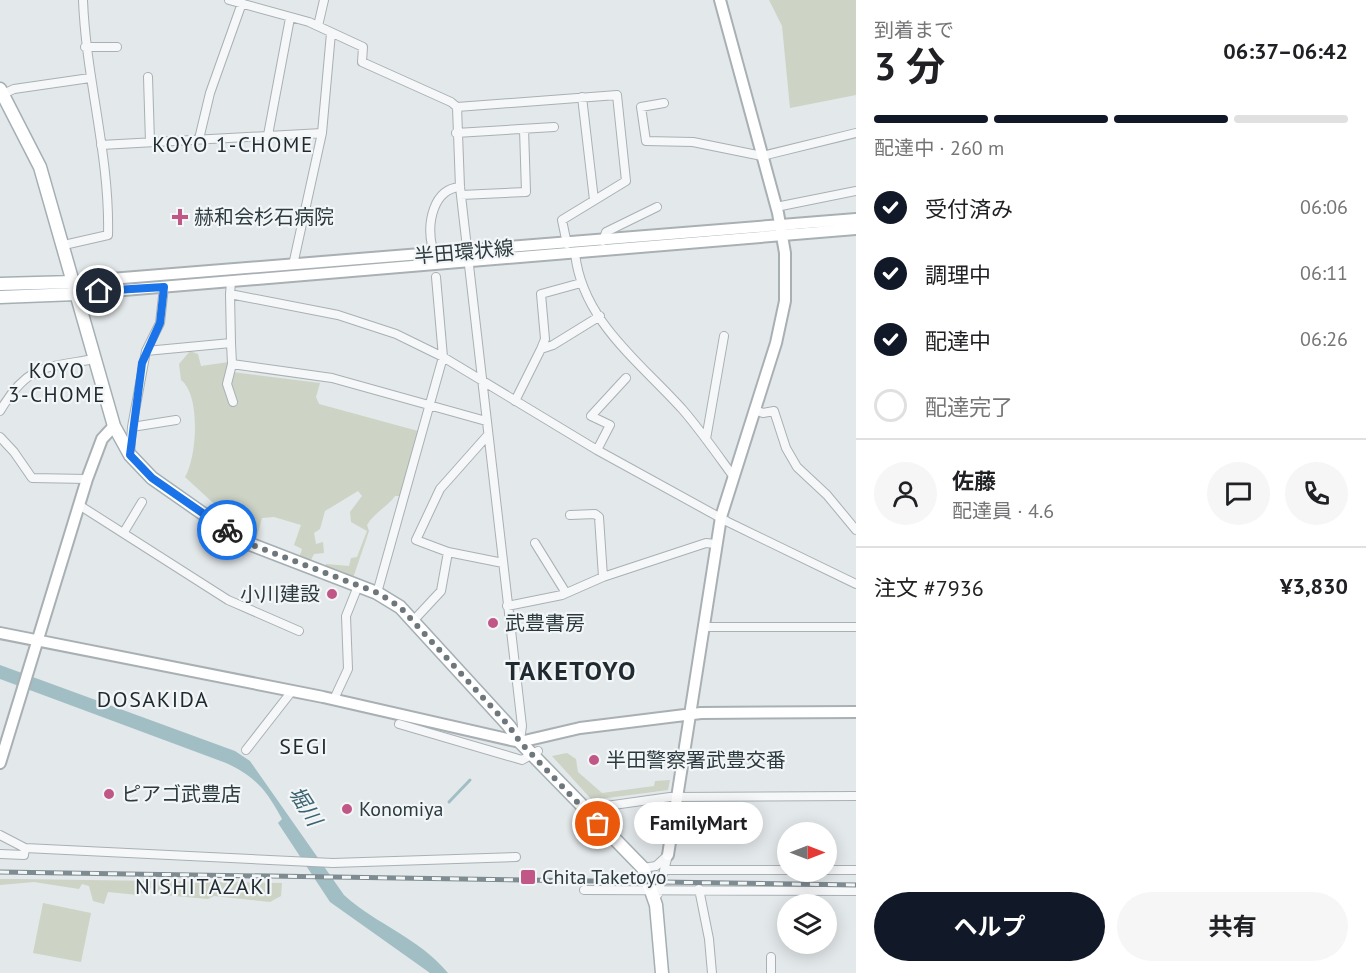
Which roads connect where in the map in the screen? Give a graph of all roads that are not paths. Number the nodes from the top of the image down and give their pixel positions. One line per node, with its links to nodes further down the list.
1 (83, 0): 9 (street)
2 (230, 0): 5 (street)
3 (324, 0): 7 (street)
4 (720, 0): 26 (street)
5 (242, 3): 6 (street); 23 (street)
6 (290, 18): 7 (street); 22 (street)
7 (318, 26): 8 (street)
8 (331, 33): 16 (street); 19 (street)
9 (85, 48): 10 (street); 12 (street)
10 (117, 48)
11 (148, 77): 24 (street)
12 (90, 78): 13 (street); 25 (street)
13 (2, 91): 37 (main road)
14 (582, 97): 16 (street); 29 (street); 29 (street)
15 (664, 103): 26 (street)
16 (457, 107): 20 (street)
17 (555, 127): 18 (street)
18 (524, 129): 20 (street); 27 (street)
19 (322, 133): 22 (street); 41 (street)
20 (456, 133): 27 (street)
21 (856, 133): 26 (street)
22 (268, 135): 23 (street)
23 (199, 139): 24 (street)
24 (150, 142): 25 (street)
25 (101, 145): 37 (street)
26 (762, 156): 31 (street)
27 (460, 191): 38 (street); 40 (street)
28 (856, 191): 31 (street)
29 (594, 200): 36 (street)
30 (657, 207): 35 (street)
31 (776, 207): 34 (street)
32 (856, 219): 34 (street, 半田環状線)
33 (856, 229): 34 (street, 半田環状線)
34 (782, 230): 35 (street, 半田環状線); 39 (street, 半田環状線); 62 (street)
35 (603, 242): 36 (street, 半田環状線)
36 (567, 244): 40 (street, 半田環状線)
37 (64, 245): 46 (main road)
38 (432, 246)
39 (575, 253): 40 (street, 半田環状線); 43 (street)
40 (467, 257): 41 (street, 半田環状線); 47 (street, 半田環状線); 58 (street)
41 (293, 266): 46 (street, 半田環状線)
42 (436, 277): 54 (street)
43 (581, 283): 49 (street); 52 (street)
44 (0, 284): 46 (main road)
45 (164, 287): 46 (street, 半田環状線); 47 (street, 半田環状線); 53 (street)
46 (74, 288): 48 (main road); 55 (main road)
47 (231, 288): 51 (street); 54 (street)
48 (0, 297)
49 (600, 316): 52 (street); 70 (street)
50 (724, 336): 70 (street)
51 (231, 343): 53 (street); 56 (street)
52 (541, 349): 59 (street)
53 (146, 351): 67 (street)
54 (443, 357): 58 (street); 61 (street)
55 (94, 359): 63 (street); 66 (main road)
56 (232, 364): 60 (street); 61 (street)
57 (626, 378): 71 (street)
58 (480, 379): 59 (street); 65 (street)
59 (514, 400): 71 (street)
60 (233, 402)
61 (429, 404): 65 (street); 88 (street)
62 (754, 410): 73 (street); 79 (street)
63 (0, 411)
64 (176, 420): 67 (street)
65 (486, 422): 68 (street)
66 (114, 426): 72 (main road); 74 (street)
67 (132, 427): 72 (street)
68 (487, 436): 83 (street); 84 (street)
69 (0, 437): 74 (street)
70 (706, 439): 73 (street)
71 (597, 450): 78 (street)
72 (130, 455): 87 (main road)
73 (733, 476): 78 (street)
74 (87, 479): 76 (street)
75 (142, 502): 80 (street)
76 (79, 505): 80 (street); 96 (street)
77 (570, 515): 85 (street)
78 (721, 517): 82 (street); 86 (street)
79 (856, 530)
80 (124, 532): 94 (street)
81 (535, 543): 89 (street)
82 (716, 544): 85 (street); 92 (street)
83 (448, 552): 84 (street); 91 (street)
84 (503, 563): 90 (street)
85 (603, 577): 89 (street)
86 (856, 584)
87 (358, 586): 88 (main road); 98 (street)
88 (378, 593): 91 (main road)
89 (566, 593): 90 (street)
90 (507, 606): 102 (street)
91 (414, 620): 102 (main road)
92 (703, 627): 93 (street); 100 (street)
93 (856, 627)
94 (299, 630)
95 (0, 633): 96 (street)
96 (39, 640): 97 (street); 105 (street)
97 (292, 691): 98 (street); 103 (street)
98 (334, 699): 102 (street)
99 (856, 712): 100 (street)
100 (689, 716): 102 (street); 106 (street)
101 (399, 724): 104 (street)
102 (520, 742): 104 (main road)
103 (246, 750)
104 (535, 753): 108 (main road)
105 (0, 763)
106 (678, 796): 107 (street); 108 (street); 112 (street)
107 (856, 796)
108 (585, 809): 114 (main road)
109 (0, 835): 110 (street)
110 (26, 848): 111 (street); 113 (street)
111 (0, 854)
112 (668, 855): 114 (street); 115 (street)
113 (516, 857)
114 (644, 868): 119 (main road)
115 (666, 870): 116 (street); 119 (street)
116 (777, 870)
117 (837, 870): 118 (street)
118 (856, 870)
119 (654, 889): 120 (street); 121 (street); 124 (main road)
120 (699, 889): 122 (street); 125 (street)
121 (584, 890)
122 (856, 891)
123 (771, 957): 126 (street)
124 (662, 973)
125 (712, 973)
126 (771, 973)

